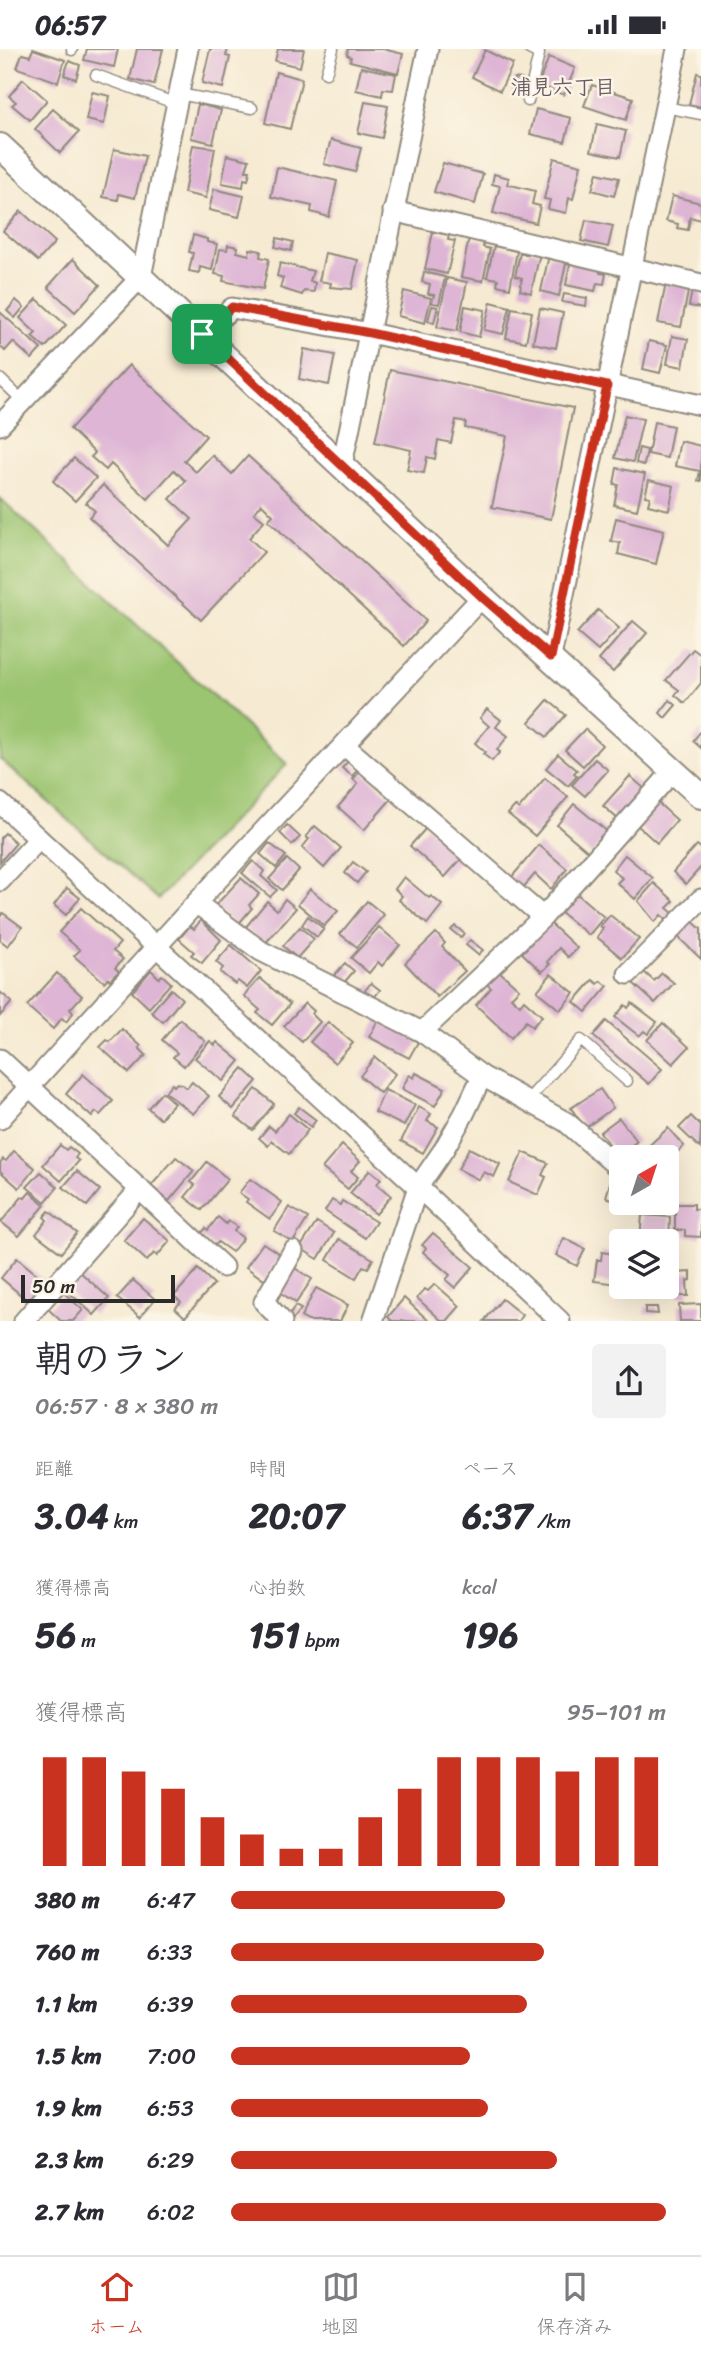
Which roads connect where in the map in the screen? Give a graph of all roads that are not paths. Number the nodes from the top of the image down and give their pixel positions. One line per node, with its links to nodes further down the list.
1 (188, 49): 8 (street)
2 (333, 49): 6 (lane)
3 (428, 49): 14 (street)
4 (529, 49): 9 (lane)
5 (677, 49): 10 (street)
6 (326, 73)
7 (96, 75): 8 (lane)
8 (178, 99): 11 (lane); 16 (street)
9 (528, 101)
10 (665, 107): 12 (lane); 15 (street)
11 (252, 109)
12 (701, 114)
13 (0, 146): 16 (street)
14 (393, 211): 15 (street); 18 (street)
15 (632, 268): 17 (street); 21 (street)
16 (141, 277): 19 (street); 22 (street)
17 (701, 284)
18 (370, 333): 19 (street); 21 (street); 25 (street)
19 (202, 334): 25 (street)
20 (0, 379): 22 (lane)
21 (607, 386): 23 (street); 27 (street)
22 (23, 401): 24 (street)
23 (701, 405)
24 (0, 425)
25 (342, 465): 26 (street)
26 (482, 597): 27 (street); 28 (street)
27 (551, 657): 29 (street)
28 (344, 745): 35 (street); 36 (street)
29 (673, 771): 30 (street); 36 (street)
30 (701, 796)
31 (0, 803): 32 (street)
32 (39, 839): 33 (street); 37 (street)
33 (0, 881)
34 (701, 899): 38 (street)
35 (196, 903): 37 (street); 39 (street)
36 (543, 917): 39 (street)
37 (156, 948): 43 (street); 47 (street)
38 (628, 974)
39 (422, 1032): 41 (street)
40 (0, 1059): 43 (street)
41 (482, 1076): 44 (street); 47 (street)
42 (627, 1081): 44 (lane)
43 (30, 1087): 45 (street); 48 (street)
44 (528, 1100): 46 (street)
45 (0, 1119)
46 (609, 1160)
47 (418, 1187): 51 (street); 54 (street)
48 (140, 1189): 50 (street); 52 (street)
49 (293, 1251): 53 (street)
50 (223, 1267)
51 (560, 1320)
52 (24, 1321)
53 (282, 1321)
54 (373, 1321)

